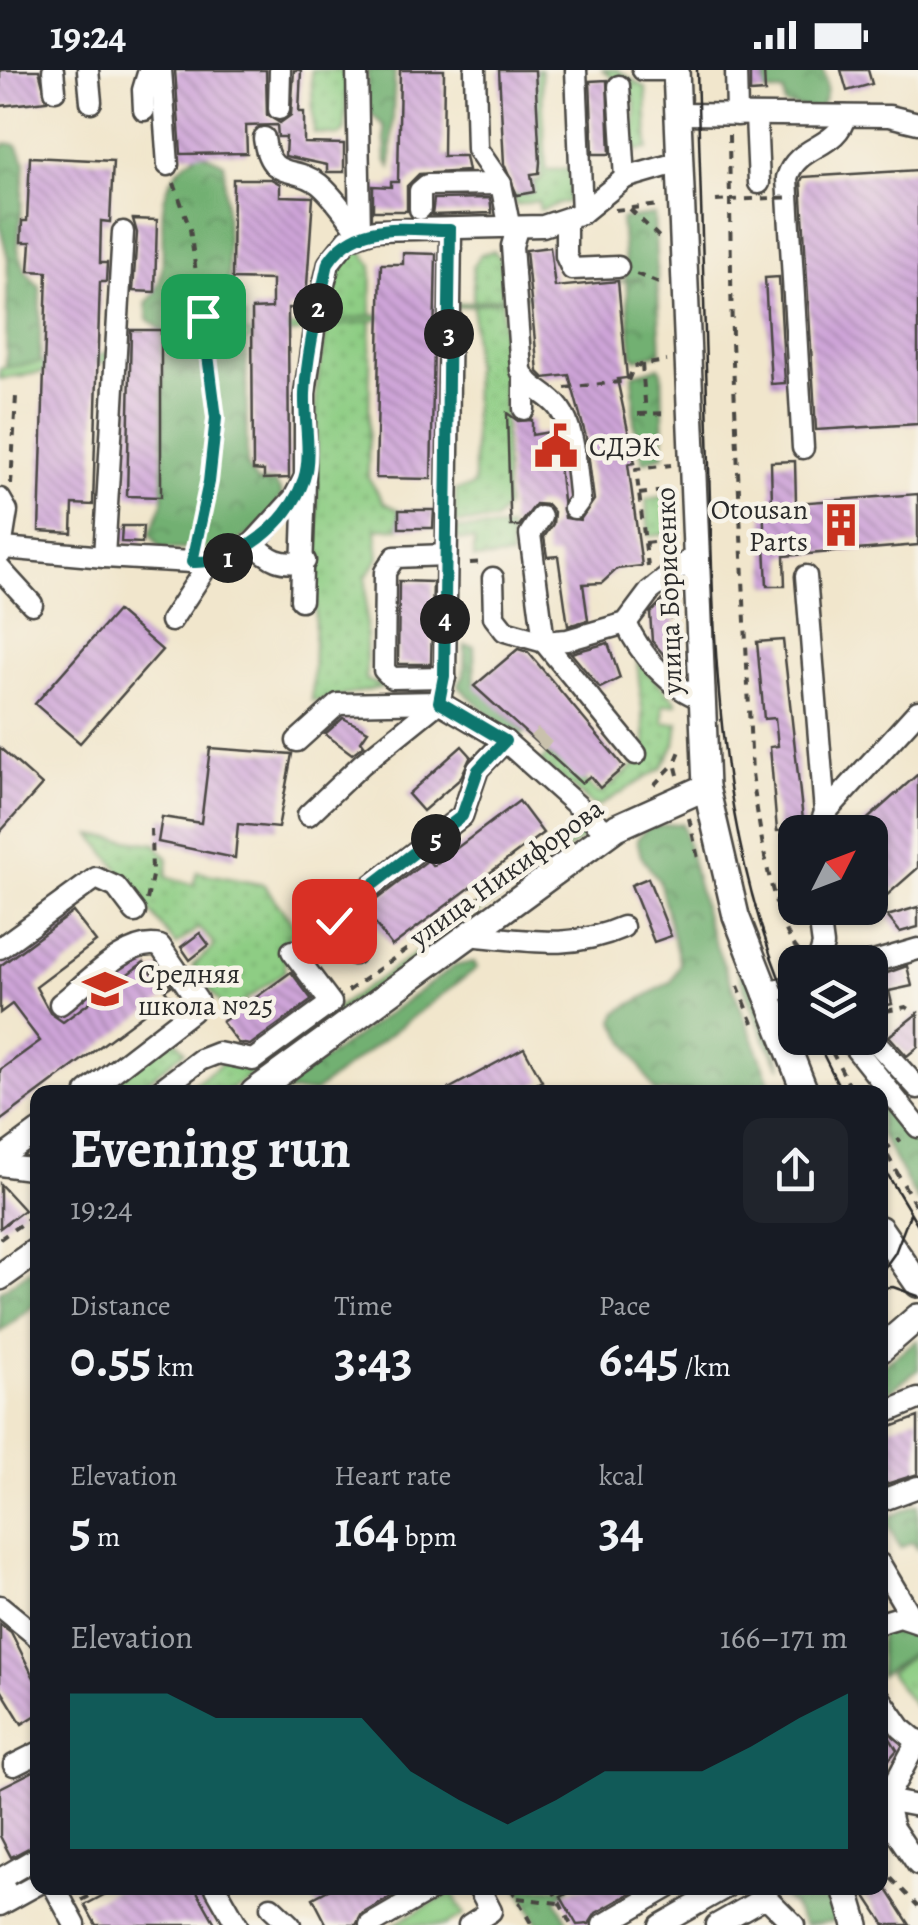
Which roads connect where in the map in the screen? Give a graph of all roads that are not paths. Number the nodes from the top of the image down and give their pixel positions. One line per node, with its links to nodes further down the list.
1 (88, 70): 12 (street)
2 (149, 70): 14 (street)
3 (161, 70): 21 (street)
4 (280, 70): 13 (street)
5 (357, 70): 30 (street)
6 (475, 70): 24 (street)
7 (576, 70): 26 (street)
8 (643, 70): 9 (street)
9 (676, 70): 15 (main road, улица Борисенко)
10 (736, 70): 16 (street)
11 (619, 86): 22 (street)
12 (91, 102)
13 (279, 108)
14 (144, 110)
15 (678, 114): 16 (street); 20 (main road, улица Борисенко)
16 (741, 115): 17 (street); 23 (street)
17 (845, 116): 18 (street); 34 (street)
18 (918, 122)
19 (264, 138): 30 (street)
20 (680, 162): 22 (street); 41 (main road, улица Борисенко)
21 (168, 164)
22 (625, 178): 26 (street)
23 (759, 182)
24 (501, 184): 25 (street); 27 (street)
25 (420, 209)
26 (574, 216): 27 (street); 31 (street)
27 (514, 229): 28 (street); 32 (street)
28 (450, 230): 30 (street); 40 (street)
29 (123, 232): 43 (street)
30 (360, 233): 35 (street)
31 (618, 267)
32 (524, 378): 33 (street); 37 (street)
33 (524, 409)
34 (803, 448)
35 (305, 477): 39 (street); 45 (street)
36 (3, 501): 42 (street)
37 (574, 508)
38 (541, 517): 52 (street)
39 (254, 544): 44 (street); 45 (street)
40 (446, 555): 53 (street); 53 (street)
41 (696, 555): 51 (street); 54 (main road, улица Борисенко)
42 (1, 557): 43 (street); 49 (street)
43 (104, 557): 44 (street)
44 (200, 562): 50 (street)
45 (304, 562): 48 (street)
46 (489, 570): 52 (street)
47 (806, 576): 62 (street)
48 (301, 600)
49 (32, 604)
50 (171, 622)
51 (626, 623): 52 (street); 54 (street)
52 (544, 642): 59 (street)
53 (444, 676): 55 (street)
54 (702, 699): 60 (main road, улица Борисенко)
55 (439, 702): 57 (street); 58 (street); 61 (street)
56 (918, 711): 63 (street)
57 (297, 741)
58 (505, 741): 64 (street); 71 (street)
59 (636, 754)
60 (706, 787): 64 (main road, улица Никифорова); 73 (main road, улица Борисенко)
61 (308, 815)
62 (821, 815)
63 (827, 815)
64 (608, 833): 67 (main road, улица Никифорова)
65 (135, 912): 68 (street)
66 (623, 927): 67 (street)
67 (468, 936): 80 (main road, улица Никифорова)
68 (0, 948)
69 (292, 950): 79 (street)
70 (918, 950): 72 (street)
71 (354, 954)
72 (888, 958)
73 (778, 982)
74 (60, 1004): 78 (street)
75 (796, 1055): 81 (main road, улица Борисенко)
76 (861, 1055): 82 (street)
77 (888, 1055): 83 (street)
78 (96, 1085)
79 (167, 1085)
80 (264, 1085)
81 (802, 1085)
82 (884, 1085)
83 (918, 1088)
84 (888, 1089): 85 (street)
85 (918, 1127)
86 (30, 1137): 87 (street)
87 (0, 1162): 88 (street)
88 (30, 1168)
89 (888, 1241): 92 (main road)
90 (30, 1256): 91 (main road)
91 (0, 1277)
92 (918, 1284)
93 (913, 1313): 94 (street); 95 (main road)
94 (888, 1330)
95 (888, 1341)
96 (918, 1399): 97 (street)
97 (888, 1412)
98 (918, 1487): 99 (street)
99 (888, 1499)
100 (888, 1577): 103 (street)
101 (0, 1606): 104 (street)
102 (888, 1621): 103 (street)
103 (916, 1622)
104 (30, 1630)
105 (888, 1709): 106 (street)
106 (918, 1741): 109 (street)
107 (30, 1757): 108 (street)
108 (14, 1765)
109 (888, 1792)
110 (888, 1802): 111 (street)
111 (918, 1806)
112 (888, 1813): 114 (street)
113 (30, 1862): 123 (street)
114 (918, 1865)
115 (30, 1888): 123 (street)
116 (59, 1895): 125 (street)
117 (220, 1895): 127 (street)
118 (422, 1895): 129 (street)
119 (483, 1895): 130 (street)
120 (656, 1895): 131 (street)
121 (705, 1895): 132 (street)
122 (847, 1895): 126 (main road)
123 (5, 1902)
124 (271, 1907): 128 (street)
125 (71, 1917)
126 (856, 1924)
127 (237, 1925)
128 (290, 1925)
129 (370, 1925)
130 (469, 1925)
131 (603, 1925)
132 (660, 1925)
133 (716, 1925): 134 (street)
134 (794, 1925)

